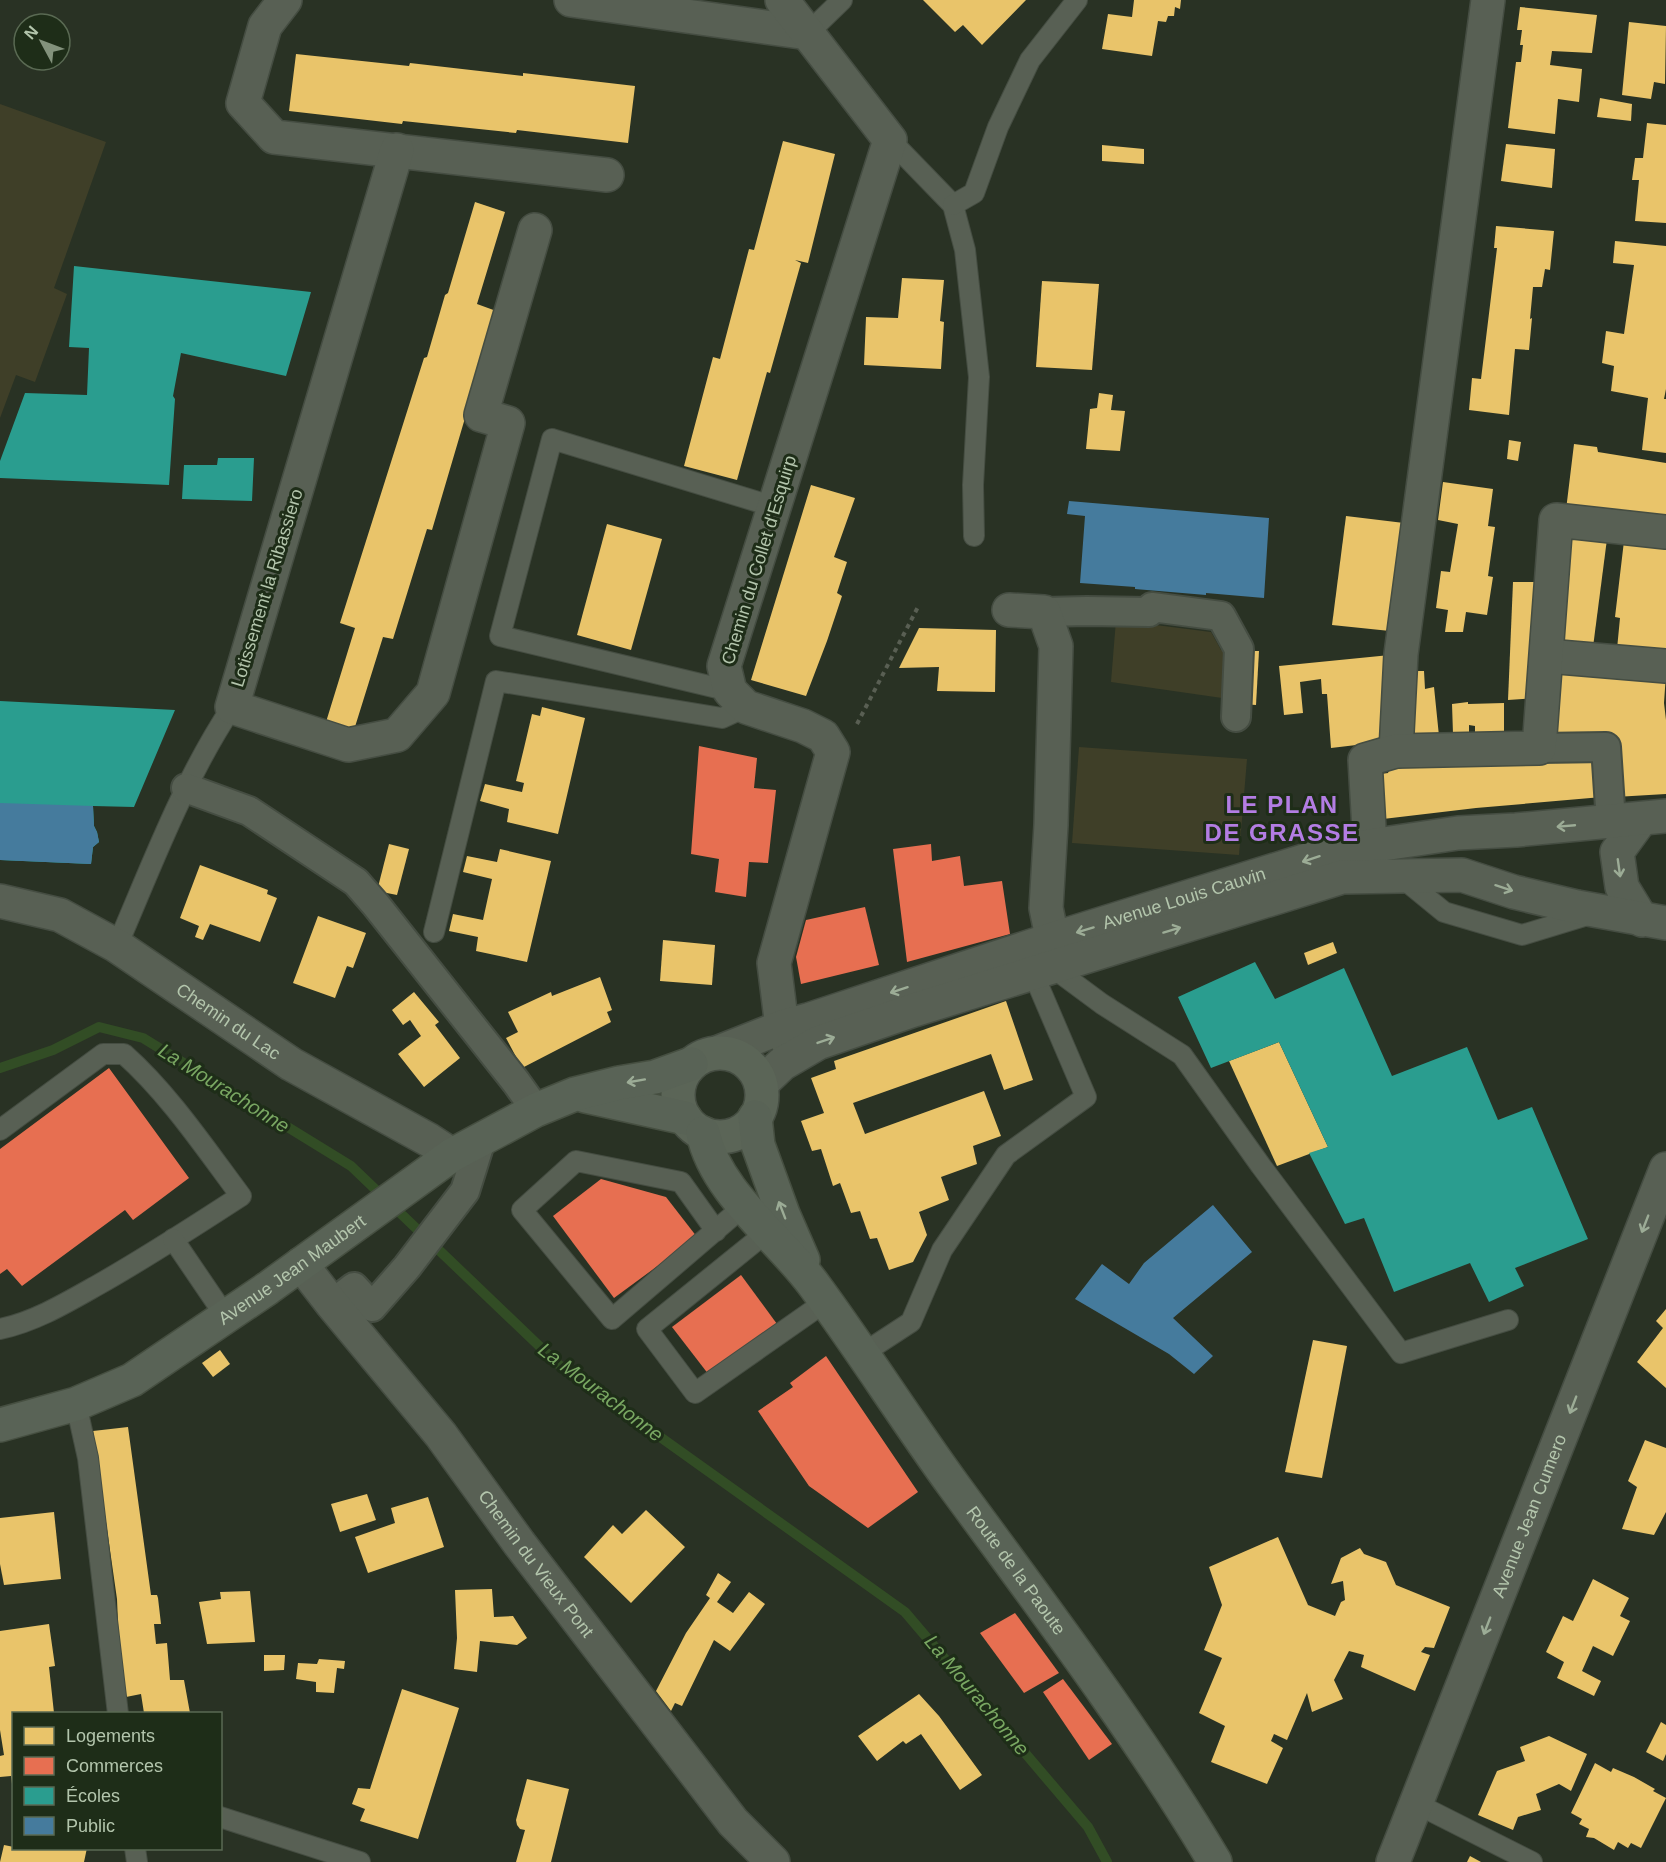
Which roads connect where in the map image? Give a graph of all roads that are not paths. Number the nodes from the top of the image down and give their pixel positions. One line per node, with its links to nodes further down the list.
1 (285, 0): 9 (street)
2 (571, 0): 7 (street)
3 (782, 0): 7 (street)
4 (842, 0): 7 (lane)
5 (1077, 0): 11 (lane)
6 (1488, 0): 24 (street)
7 (808, 33): 8 (street)
8 (890, 140): 11 (lane); 13 (street, Chemin du Collet d'Esquirp)
9 (397, 150): 10 (street); 21 (street, Lotissement la Ribassiero)
10 (607, 175)
11 (953, 205): 15 (lane)
12 (535, 230): 21 (street, Lotissement la Ribassiero)
13 (775, 507): 20 (street, Chemin du Collet d'Esquirp); 20 (lane)
14 (1666, 532): 18 (street)
15 (974, 536)
16 (1009, 610): 17 (street)
17 (1044, 612): 22 (street); 36 (street)
18 (1547, 656): 19 (street); 23 (street)
19 (1666, 666)
20 (738, 699): 34 (lane); 37 (street)
21 (232, 707): 25 (lane)
22 (1236, 717)
23 (1539, 748): 24 (street); 26 (street)
24 (1396, 751): 28 (street)
25 (186, 788): 35 (lane); 41 (street)
26 (1639, 819): 27 (street, Avenue Louis Cauvin, one-way to 27); 33 (street, one-way to 33)
27 (1458, 833): 28 (street, Avenue Louis Cauvin); 29 (street)
28 (1370, 846): 36 (street, Avenue Louis Cauvin, one-way to 36)
29 (1462, 875): 30 (street, Avenue Louis Cauvin); 32 (street, Avenue Louis Cauvin, one-way to 32)
30 (1400, 876): 32 (lane); 36 (street, Avenue Louis Cauvin, one-way to 30)
31 (0, 901): 35 (street, Chemin du Lac)
32 (1598, 911): 33 (street, Avenue Louis Cauvin)
33 (1654, 922)
34 (434, 932)
35 (117, 946): 46 (street, Chemin du Lac)
36 (1049, 961): 37 (street, Avenue Louis Cauvin); 56 (lane); 58 (lane)
37 (788, 1042): 38 (street, Avenue Louis Cauvin); 39 (street, Avenue Louis Cauvin)
38 (705, 1058): 39 (main road); 40 (main road, Avenue Jean Maubert, one-way to 40); 43 (main road)
39 (761, 1084): 42 (main road)
40 (575, 1094): 41 (main road, Avenue Jean Maubert); 43 (main road)
41 (536, 1110): 45 (main road, Avenue Jean Maubert)
42 (755, 1117): 43 (main road); 53 (main road, Route de la Paoute, one-way to 42)
43 (694, 1126): 48 (main road, Route de la Paoute)
44 (0, 1130): 51 (lane)
45 (481, 1140): 46 (main road, Avenue Jean Maubert); 54 (street)
46 (452, 1155): 52 (main road, Avenue Jean Maubert)
47 (1666, 1169): 62 (street, Avenue Jean Cumero, one-way to 62)
48 (744, 1206): 49 (lane); 50 (main road, Route de la Paoute)
49 (716, 1231): 49 (lane)
50 (766, 1232): 53 (main road, Route de la Paoute); 53 (lane)
51 (173, 1239): 55 (lane); 57 (lane)
52 (301, 1264): 54 (street, Chemin du Vieux Pont); 55 (main road, Avenue Jean Maubert)
53 (819, 1292): 58 (main road, Route de la Paoute)
54 (332, 1304): 65 (street, Chemin du Vieux Pont)
55 (226, 1317): 59 (main road, Avenue Jean Maubert)
56 (1508, 1320)
57 (0, 1329)
58 (862, 1354): 66 (main road, Route de la Paoute)
59 (76, 1404): 60 (main road, Avenue Jean Maubert); 61 (lane)
60 (0, 1425)
61 (118, 1712)
62 (1417, 1804): 67 (street, Avenue Jean Cumero); 68 (lane)
63 (222, 1818): 64 (lane)
64 (360, 1862)
65 (773, 1862)
66 (1215, 1862)
67 (1393, 1862)
68 (1533, 1862)

